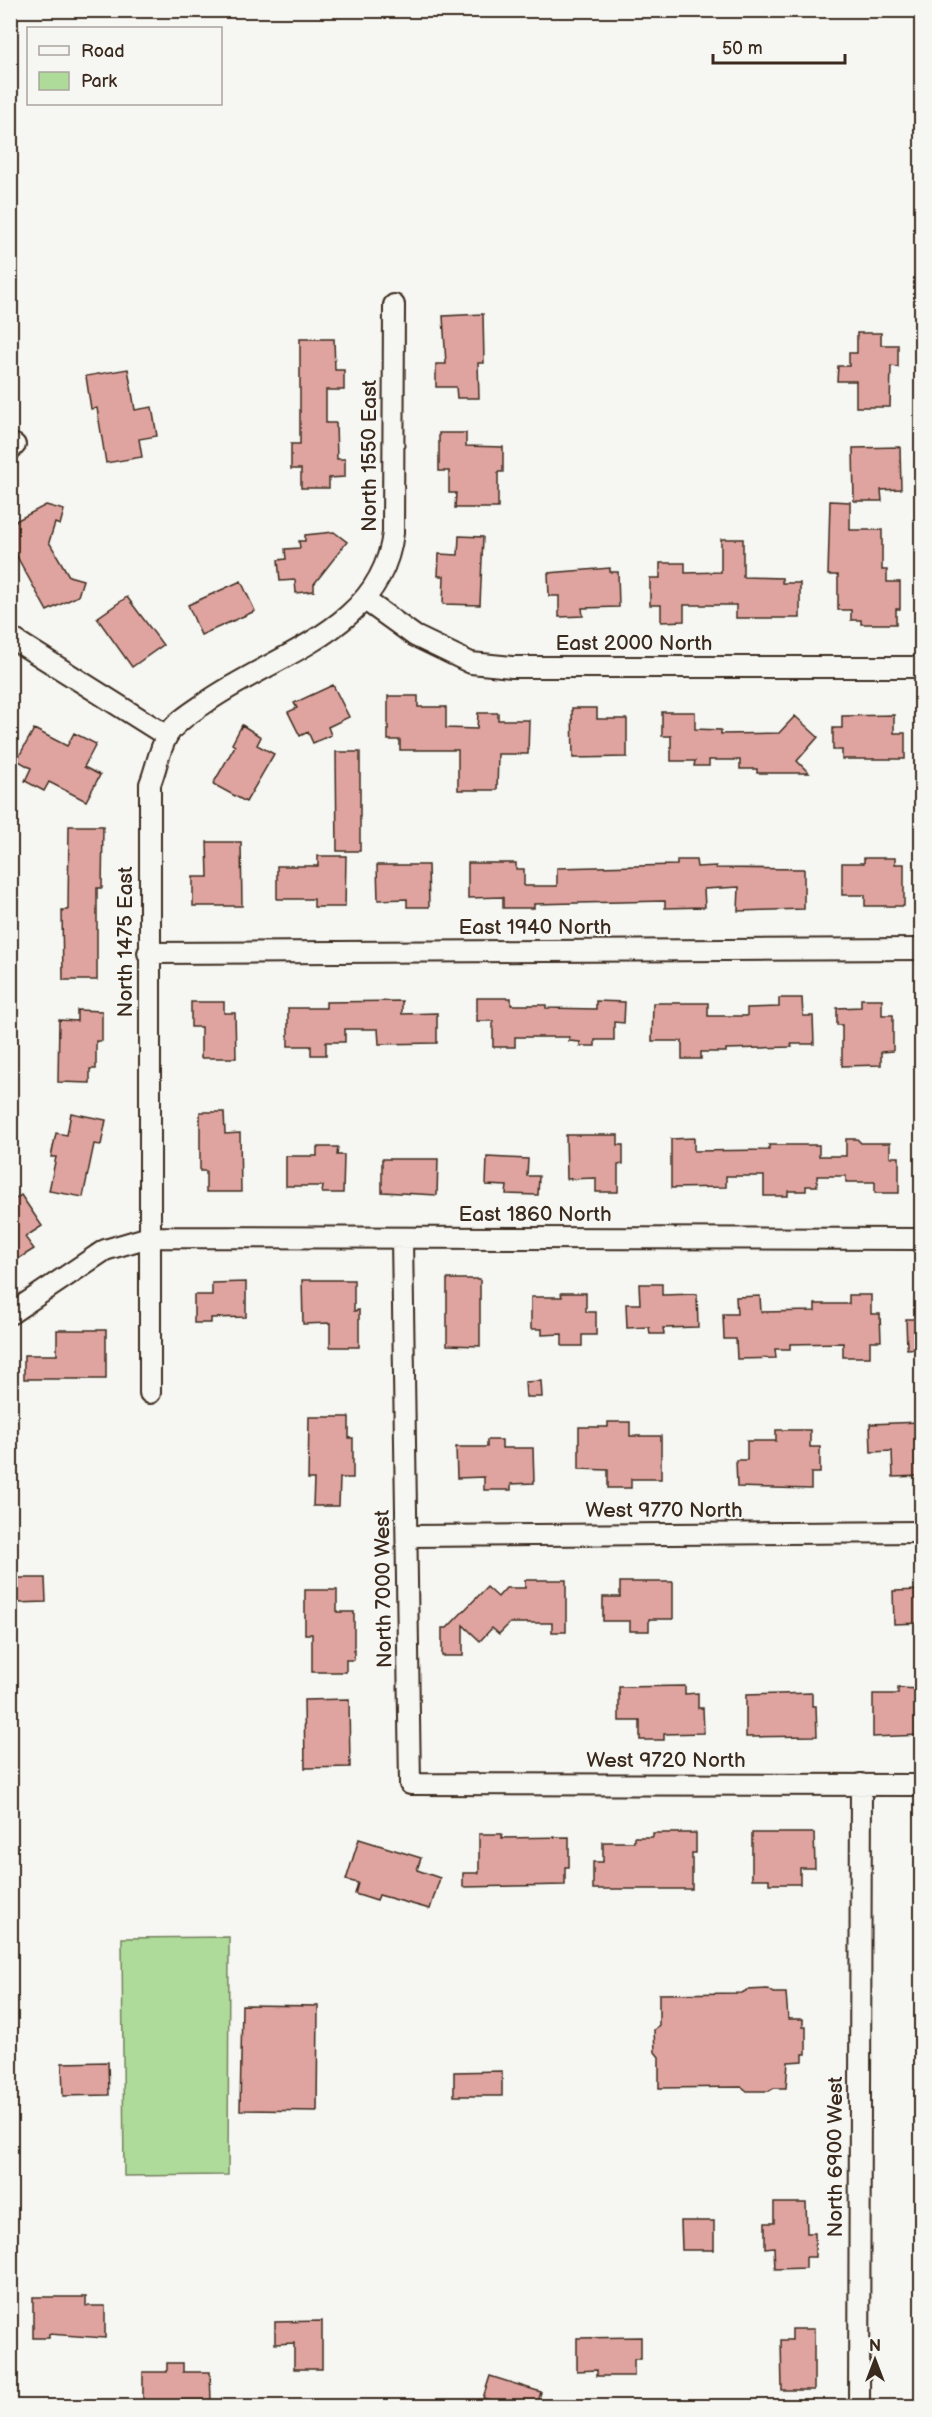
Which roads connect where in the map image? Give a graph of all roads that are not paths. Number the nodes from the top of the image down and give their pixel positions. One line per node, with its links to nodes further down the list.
1 (394, 305): 2 (street, North 1550 East)
2 (365, 600): 4 (street, East 2000 North); 5 (street, North 1475 East)
3 (10, 637): 5 (street)
4 (921, 667)
5 (167, 736): 7 (street, North 1475 East)
6 (921, 950): 7 (street, East 1940 North)
7 (148, 953): 8 (street, North 1475 East)
8 (149, 1237): 9 (street, East 1860 North); 11 (street, East 1860 North); 12 (street, North 1475 East)
9 (402, 1238): 10 (street, East 1860 North); 14 (street, North 7000 West)
10 (921, 1239)
11 (10, 1314)
12 (150, 1394)
13 (921, 1532): 14 (street, West 9770 North)
14 (407, 1536): 15 (street, North 7000 West)
15 (410, 1784): 16 (street, West 9720 North)
16 (861, 1784): 17 (street, West 9720 North); 18 (street, North 6900 West)
17 (921, 1785)
18 (859, 2406)

